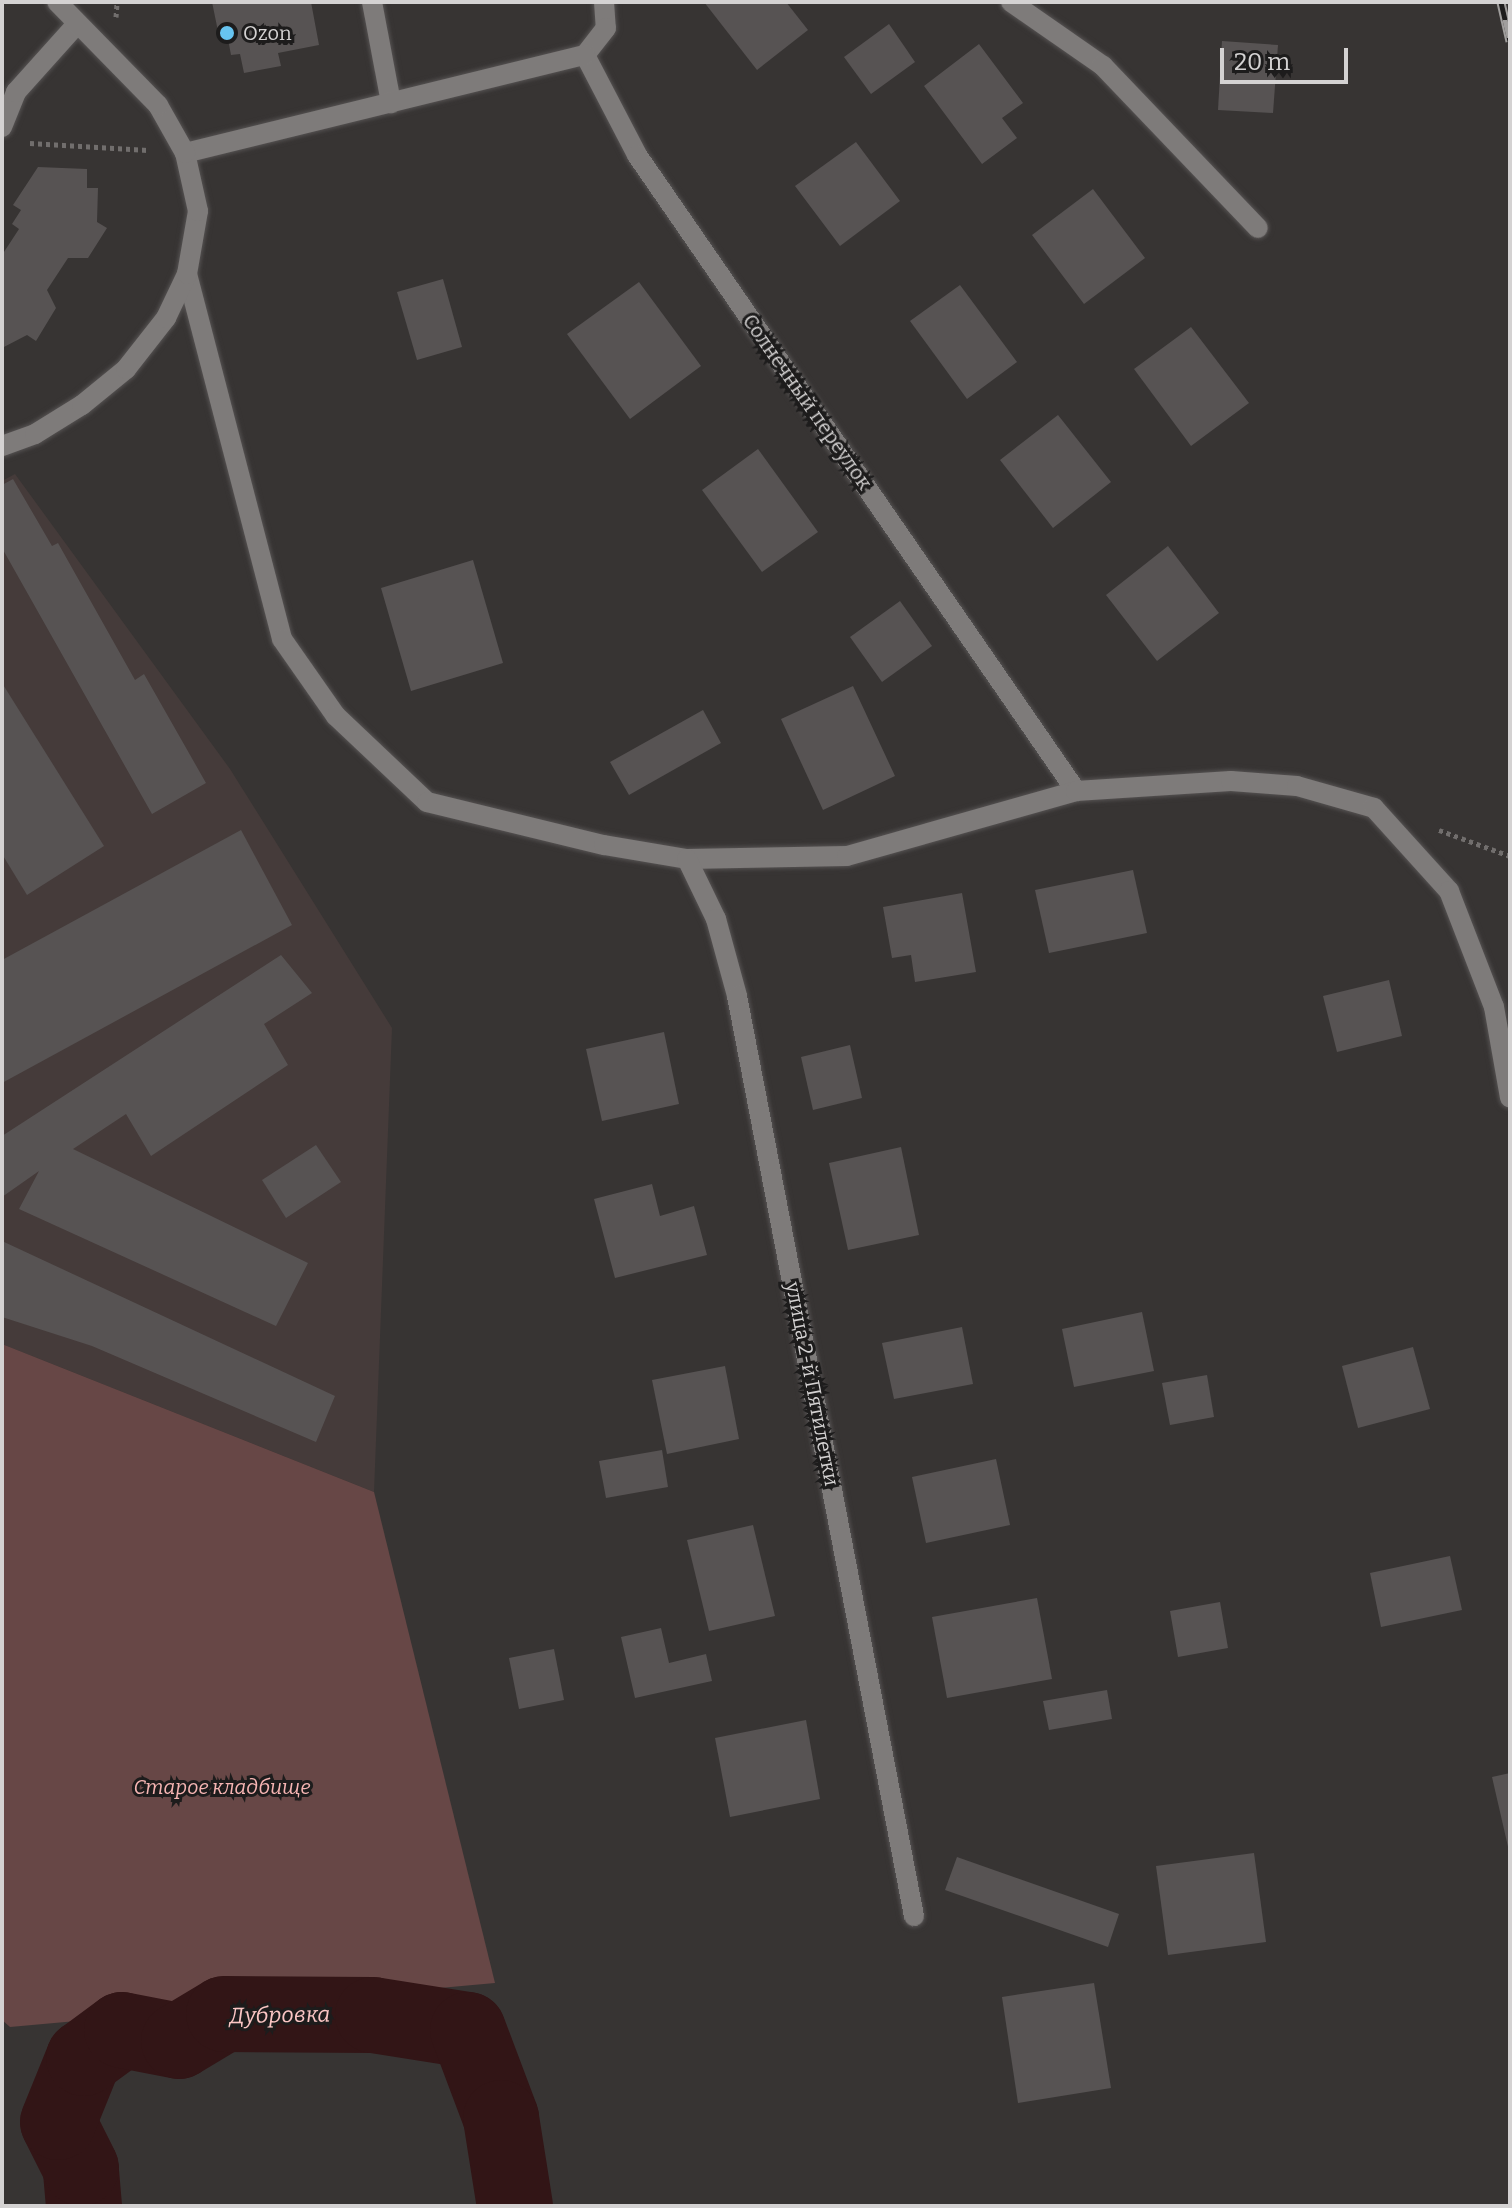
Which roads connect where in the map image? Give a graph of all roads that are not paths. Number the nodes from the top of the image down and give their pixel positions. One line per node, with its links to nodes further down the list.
1 (57, 2): 5 (street)
2 (372, 2): 8 (street)
3 (604, 2): 6 (street)
4 (1011, 2): 11 (street)
5 (77, 24): 7 (street); 10 (street)
6 (585, 55): 8 (street); 14 (street, Солнечный переулок)
7 (9, 85): 9 (street)
8 (391, 103): 10 (street)
9 (2, 127)
10 (185, 153): 12 (street)
11 (1258, 228)
12 (187, 274): 13 (street); 15 (street)
13 (2, 446)
14 (1076, 791): 15 (street); 16 (street)
15 (687, 859): 17 (street, улица 2-й Пятилетки)
16 (1510, 1098)
17 (914, 1916)

